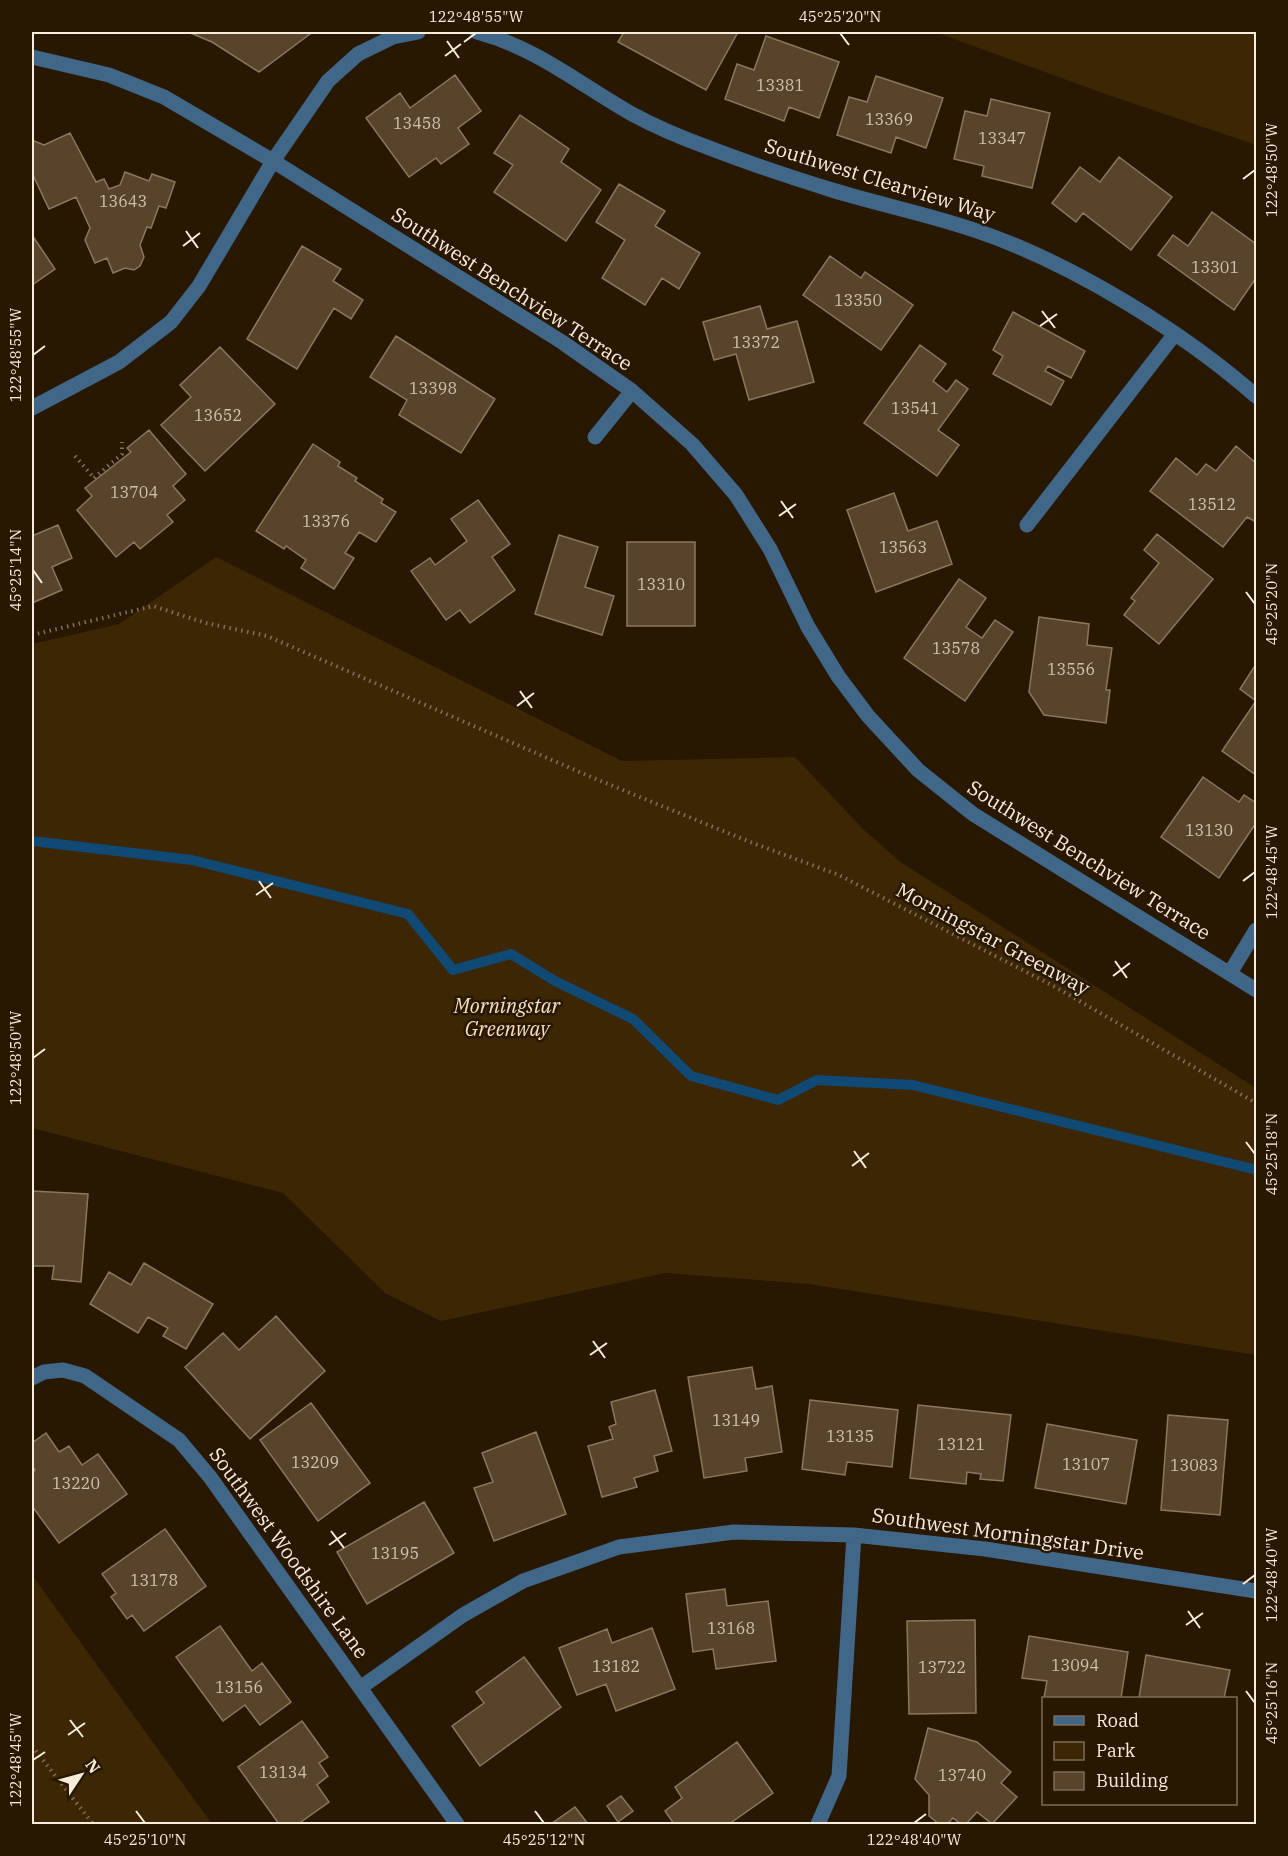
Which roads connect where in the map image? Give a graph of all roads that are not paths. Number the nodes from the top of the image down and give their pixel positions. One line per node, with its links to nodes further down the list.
1 (418, 32): 4 (street)
2 (477, 32): 5 (street, Southwest Clearview Way)
3 (32, 57): 4 (street, Southwest Benchview Terrace)
4 (273, 161): 6 (street, Southwest Benchview Terrace); 8 (street)
5 (1174, 335): 7 (street, Southwest Clearview Way); 10 (street)
6 (632, 391): 9 (street); 12 (street, Southwest Benchview Terrace)
7 (1257, 396)
8 (32, 408)
9 (595, 437)
10 (1027, 525)
11 (1257, 930): 12 (street)
12 (1230, 973): 13 (street, Southwest Benchview Terrace)
13 (1257, 990)
14 (34, 1371): 17 (street, Southwest Woodshire Lane)
15 (854, 1535): 16 (street, Southwest Morningstar Drive); 17 (street, Southwest Morningstar Drive); 19 (street)
16 (1257, 1591)
17 (360, 1688): 18 (street, Southwest Woodshire Lane)
18 (457, 1824)
19 (818, 1824)

